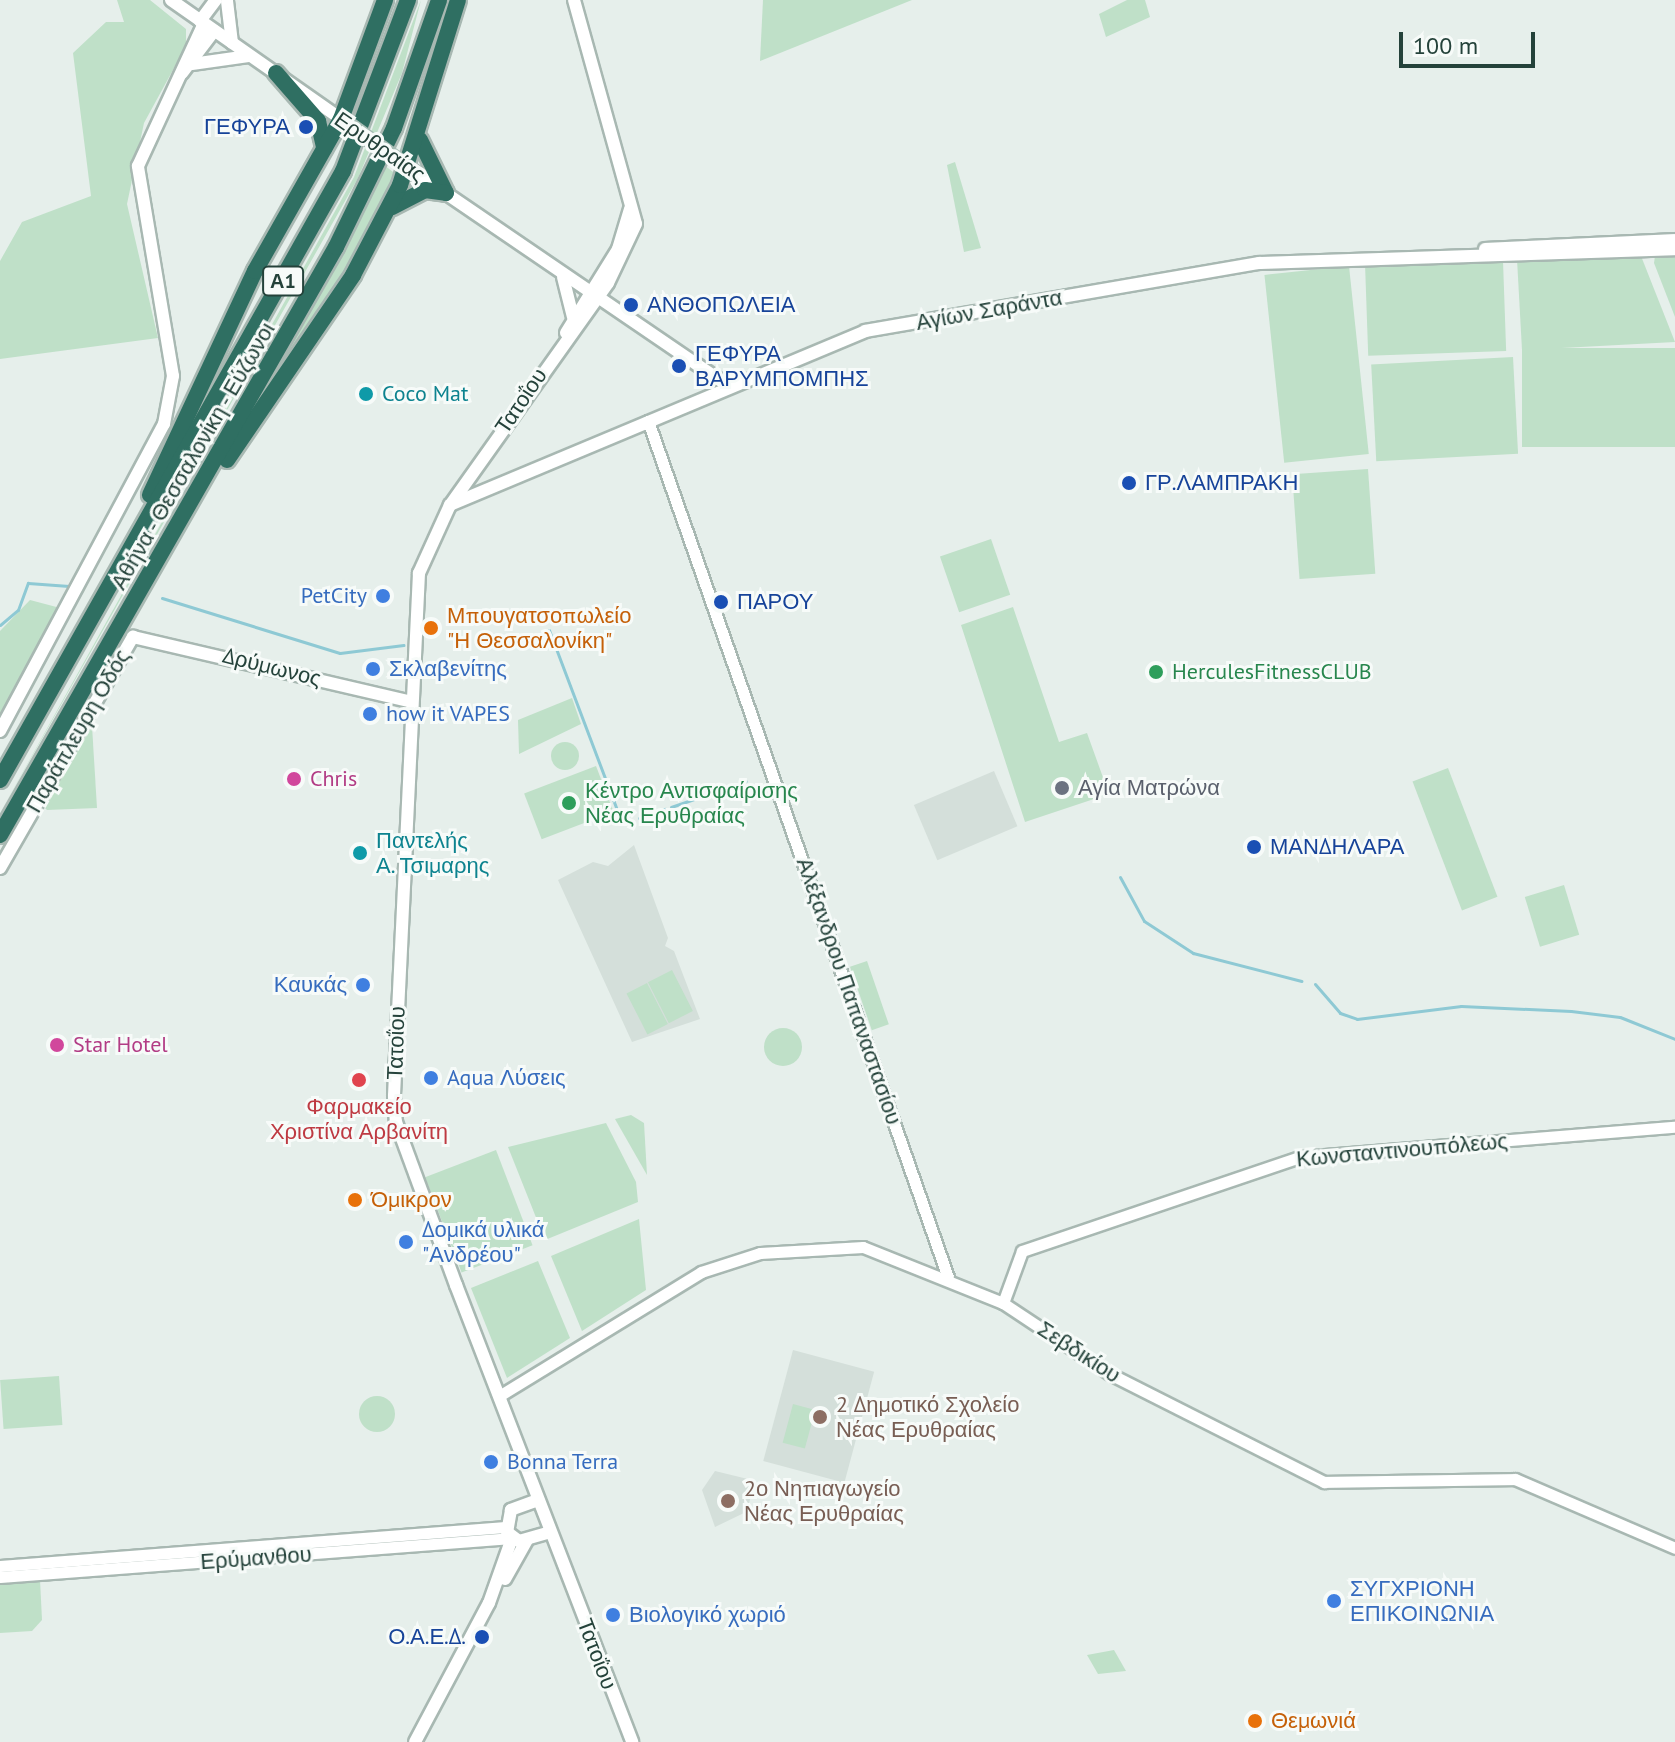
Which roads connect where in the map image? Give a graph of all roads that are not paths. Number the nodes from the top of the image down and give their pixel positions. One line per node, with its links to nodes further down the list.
1 (171, 0): 8 (main road, Ερυθραίας)
2 (224, 0): 8 (main road); 9 (main road)
3 (385, 0): 14 (highway)
4 (408, 0): 33 (highway, Αθήνα - Θεσσαλονίκη - Εύζωνοι / Α1)
5 (439, 0): 32 (highway, Αθήνα - Θεσσαλονίκη - Εύζωνοι / Α1)
6 (458, 0): 15 (highway)
7 (574, 0): 19 (main road)
8 (207, 25): 9 (main road, Ερυθραίας); 11 (main road); 13 (main road)
9 (232, 43): 10 (main road, Ερυθραίας)
10 (251, 56): 11 (main road); 12 (main road, Ερυθραίας)
11 (186, 68): 13 (main road)
12 (276, 73): 14 (main road, Ερυθραίας); 16 (highway)
13 (168, 92): 36 (main road)
14 (345, 122): 16 (highway); 17 (main road, Ερυθραίας, bridge)
15 (421, 134): 17 (highway); 18 (highway)
16 (321, 154): 33 (highway)
17 (404, 164): 18 (main road, Ερυθραίας); 20 (highway)
18 (446, 193): 20 (highway); 25 (main road, Ερυθραίας)
19 (628, 194): 24 (main road); 26 (main road)
20 (387, 211): 32 (highway)
21 (1675, 240): 23 (main road, Αγίων Σαράντα)
22 (1675, 249): 23 (main road, Αγίων Σαράντα)
23 (1259, 263): 29 (main road, Αγίων Σαράντα)
24 (608, 266): 25 (main road); 26 (main road)
25 (562, 275): 26 (main road, Ερυθραίας); 28 (main road)
26 (593, 296): 27 (main road, Ερυθραίας); 28 (main road, Τατοΐου)
27 (618, 314): 28 (main road); 29 (main road, Ερυθραίας)
28 (576, 322): 31 (main road, Τατοΐου)
29 (727, 385): 30 (main road, Αγίων Σαράντα)
30 (648, 421): 31 (main road); 41 (street, Αλέξανδρου Παπαναστασίου)
31 (450, 505): 35 (main road, Τατοΐου)
32 (171, 539): 38 (highway, Αθήνα - Θεσσαλονίκη - Εύζωνοι / Α1)
33 (129, 549): 37 (highway, Αθήνα - Θεσσαλονίκη - Εύζωνοι / Α1)
34 (133, 637): 35 (main road, Δρύμωνος); 39 (main road, Παράπλευρη Οδός)
35 (409, 701): 45 (main road, Τατοΐου)
36 (0, 731)
37 (0, 780)
38 (0, 835)
39 (0, 868)
40 (1675, 1127): 44 (street, Κωνσταντινουπόλεως)
41 (938, 1245): 42 (street); 43 (street, Αλέξανδρου Παπαναστασίου)
42 (922, 1267): 43 (street, Σεβδικίου); 45 (street, Σεβδικίου)
43 (948, 1277): 44 (street, Σεβδικίου)
44 (1003, 1303): 50 (street, Σεβδικίου)
45 (499, 1396): 46 (main road, Τατοΐου)
46 (538, 1500): 47 (main road); 48 (main road, Τατοΐου)
47 (508, 1526): 49 (main road, Ερύμανθου); 51 (street, Ερύμανθου); 52 (street, Ερύμανθου); 53 (main road)
48 (550, 1532): 49 (main road, Ερύμανθου); 55 (main road, Τατοΐου)
49 (527, 1540): 53 (main road)
50 (1675, 1548)
51 (0, 1566)
52 (0, 1577)
53 (489, 1603): 54 (main road)
54 (415, 1742)
55 (632, 1742)

